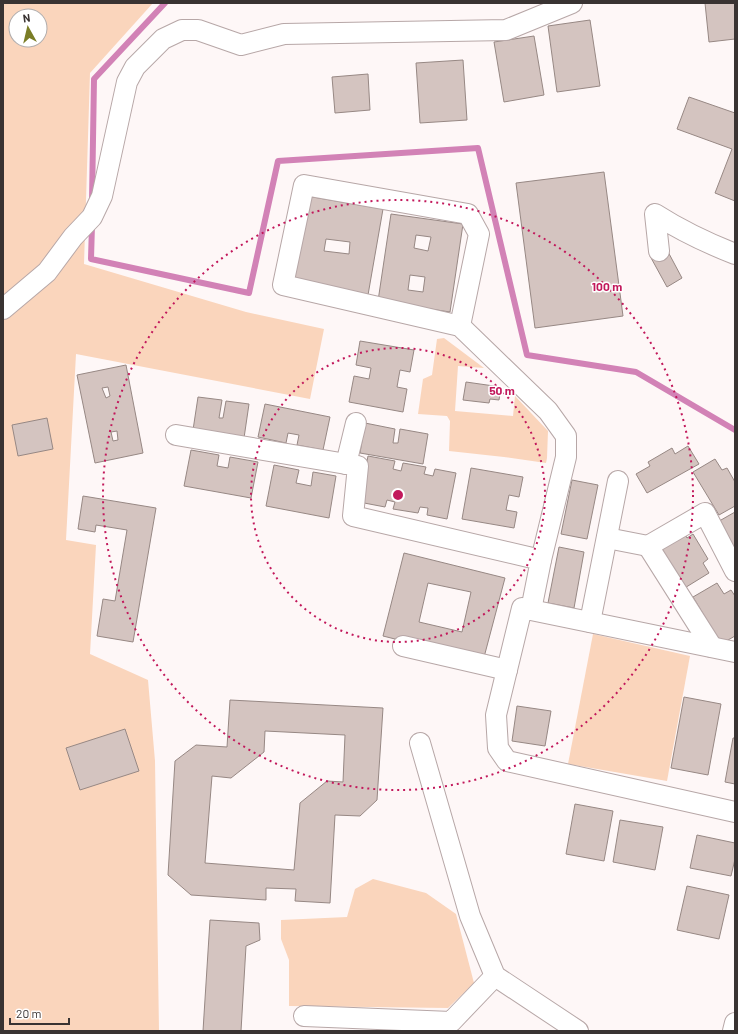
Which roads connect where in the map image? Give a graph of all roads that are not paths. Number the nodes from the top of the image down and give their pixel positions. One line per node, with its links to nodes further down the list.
1 (572, 3): 4 (street)
2 (659, 252): 3 (street)
3 (735, 254)
4 (3, 309)
5 (460, 326): 5 (street); 12 (street)
6 (356, 423): 8 (street)
7 (176, 435): 8 (street)
8 (346, 464): 12 (street)
9 (618, 481): 10 (street)
10 (607, 538): 11 (street); 15 (street)
11 (648, 546): 13 (street); 17 (street)
12 (541, 560): 14 (street)
13 (735, 571)
14 (531, 610): 15 (street); 19 (street)
15 (590, 622): 17 (street)
16 (403, 646): 19 (street)
17 (712, 647): 18 (street)
18 (735, 652)
19 (507, 670): 21 (street)
20 (420, 743): 22 (street)
21 (735, 812)
22 (495, 976): 23 (street); 25 (street)
23 (304, 1016)
24 (735, 1023): 26 (street)
25 (578, 1031)
26 (733, 1031)

